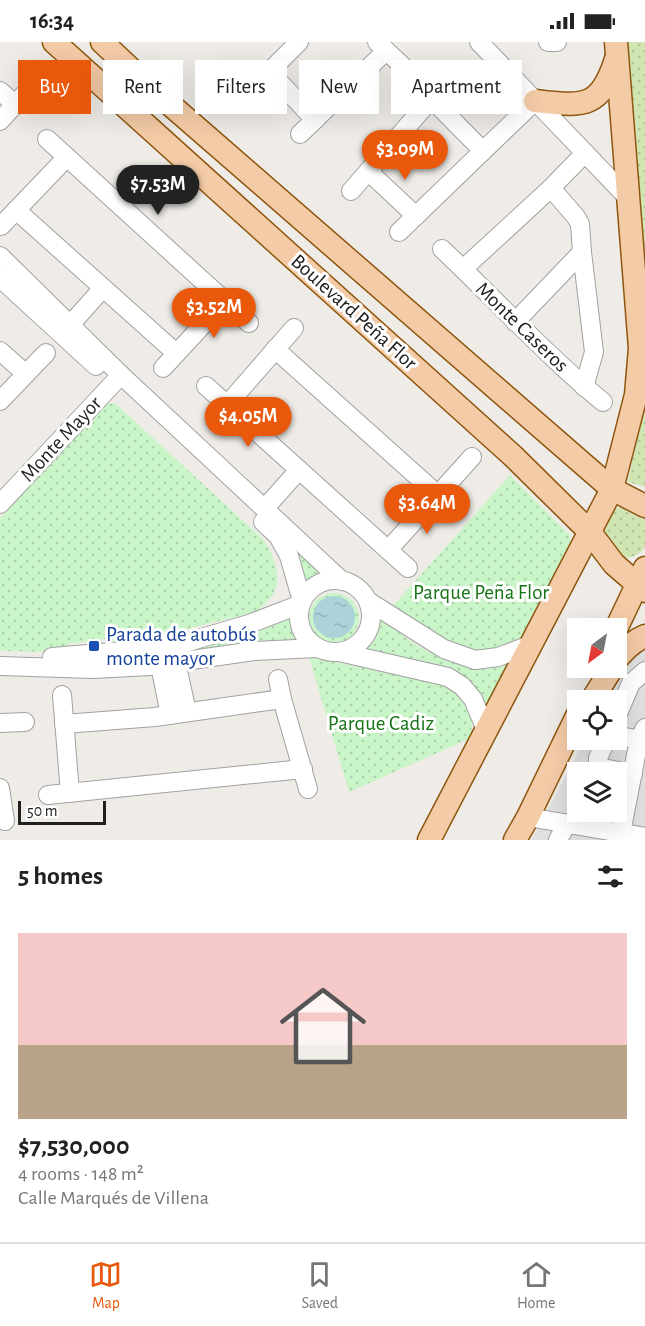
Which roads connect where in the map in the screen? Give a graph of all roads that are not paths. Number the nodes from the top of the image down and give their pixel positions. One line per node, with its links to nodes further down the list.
1 (54, 42): 12 (main road, Boulevard Peña Flor)
2 (102, 42): 9 (main road, Boulevard Peña Flor)
3 (299, 42): 10 (street)
4 (479, 42): 16 (street)
5 (548, 42): 6 (street)
6 (557, 42)
7 (381, 46): 11 (street); 22 (street)
8 (617, 48): 16 (main road); 32 (main road)
9 (121, 60)
10 (280, 60)
11 (395, 60)
12 (103, 86)
13 (287, 90): 22 (street)
14 (0, 91): 17 (street)
15 (18, 101): 17 (street)
16 (535, 101): 26 (street); 27 (street)
17 (15, 104): 23 (street)
18 (135, 114): 68 (main road, Boulevard Peña Flor)
19 (181, 114): 63 (main road, Boulevard Peña Flor)
20 (418, 114): 29 (street)
21 (447, 114): 26 (street)
22 (315, 120): 24 (street)
23 (0, 121)
24 (300, 134)
25 (47, 139): 28 (street)
26 (483, 151): 34 (street)
27 (585, 153): 30 (street); 32 (street)
28 (67, 157): 33 (street); 43 (street)
29 (369, 172): 31 (street); 34 (street)
30 (551, 188): 38 (street); 40 (street)
31 (351, 191)
32 (629, 199): 50 (main road)
33 (16, 210): 35 (street); 42 (street)
34 (416, 216): 36 (street)
35 (1, 226)
36 (399, 232)
37 (442, 249): 40 (street, Monte Caseros)
38 (582, 252): 45 (street); 57 (street)
39 (0, 256): 44 (street)
40 (463, 269): 45 (street, Monte Caseros)
41 (0, 278): 55 (street)
42 (99, 284): 44 (street); 52 (street)
43 (225, 301): 46 (street); 52 (street)
44 (67, 321): 55 (street)
45 (515, 322): 57 (street, Monte Caseros)
46 (249, 323)
47 (294, 328): 48 (street)
48 (275, 349): 60 (street); 64 (street)
49 (0, 351): 54 (street)
50 (642, 352): 63 (main road)
51 (46, 353): 54 (street)
52 (176, 353): 53 (street)
53 (162, 368)
54 (26, 374): 58 (street)
55 (117, 379): 65 (street, Monte Mayor); 67 (street); 74 (street)
56 (206, 386): 60 (street)
57 (584, 387): 59 (street, Monte Caseros)
58 (0, 401)
59 (603, 402)
60 (227, 405): 62 (street)
61 (472, 457): 64 (street)
62 (303, 473): 67 (street); 69 (street)
63 (612, 489): 66 (main road, Boulevard Peña Flor); 68 (main road)
64 (438, 495): 69 (street)
65 (0, 504)
66 (645, 506)
67 (269, 512): 71 (street)
68 (589, 531): 72 (main road, Boulevard Peña Flor); 77 (main road)
69 (388, 550): 70 (street)
70 (408, 568)
71 (342, 580): 73 (street); 74 (street)
72 (642, 581): 75 (main road)
73 (368, 601): 77 (street); 80 (street)
74 (301, 603): 78 (street); 81 (street)
75 (622, 618)
76 (645, 636): 79 (main road)
77 (530, 645): 93 (main road)
78 (317, 648): 80 (street); 82 (street)
79 (627, 648)
80 (339, 652): 93 (street)
81 (0, 658)
82 (168, 664): 83 (street); 89 (street)
83 (0, 666)
84 (645, 671): 86 (street)
85 (278, 679): 88 (street)
86 (627, 692)
87 (62, 695): 92 (street)
88 (282, 699): 89 (street); 98 (street)
89 (178, 714): 92 (street)
90 (25, 722): 91 (street)
91 (0, 723)
92 (64, 724): 102 (street)
93 (486, 730): 111 (main road)
94 (642, 734): 95 (street); 99 (street)
95 (627, 735)
96 (567, 741): 105 (main road)
97 (602, 750): 99 (street)
98 (303, 769): 101 (street); 102 (street)
99 (633, 774): 108 (street)
100 (0, 788): 103 (street)
101 (308, 789)
102 (70, 793): 104 (street)
103 (0, 795): 106 (street)
104 (48, 795)
105 (528, 817): 107 (street); 110 (main road)
106 (5, 821)
107 (567, 823): 108 (street); 112 (street)
108 (621, 832): 109 (street)
109 (645, 837)
110 (520, 839)
111 (429, 840)
112 (558, 840)

